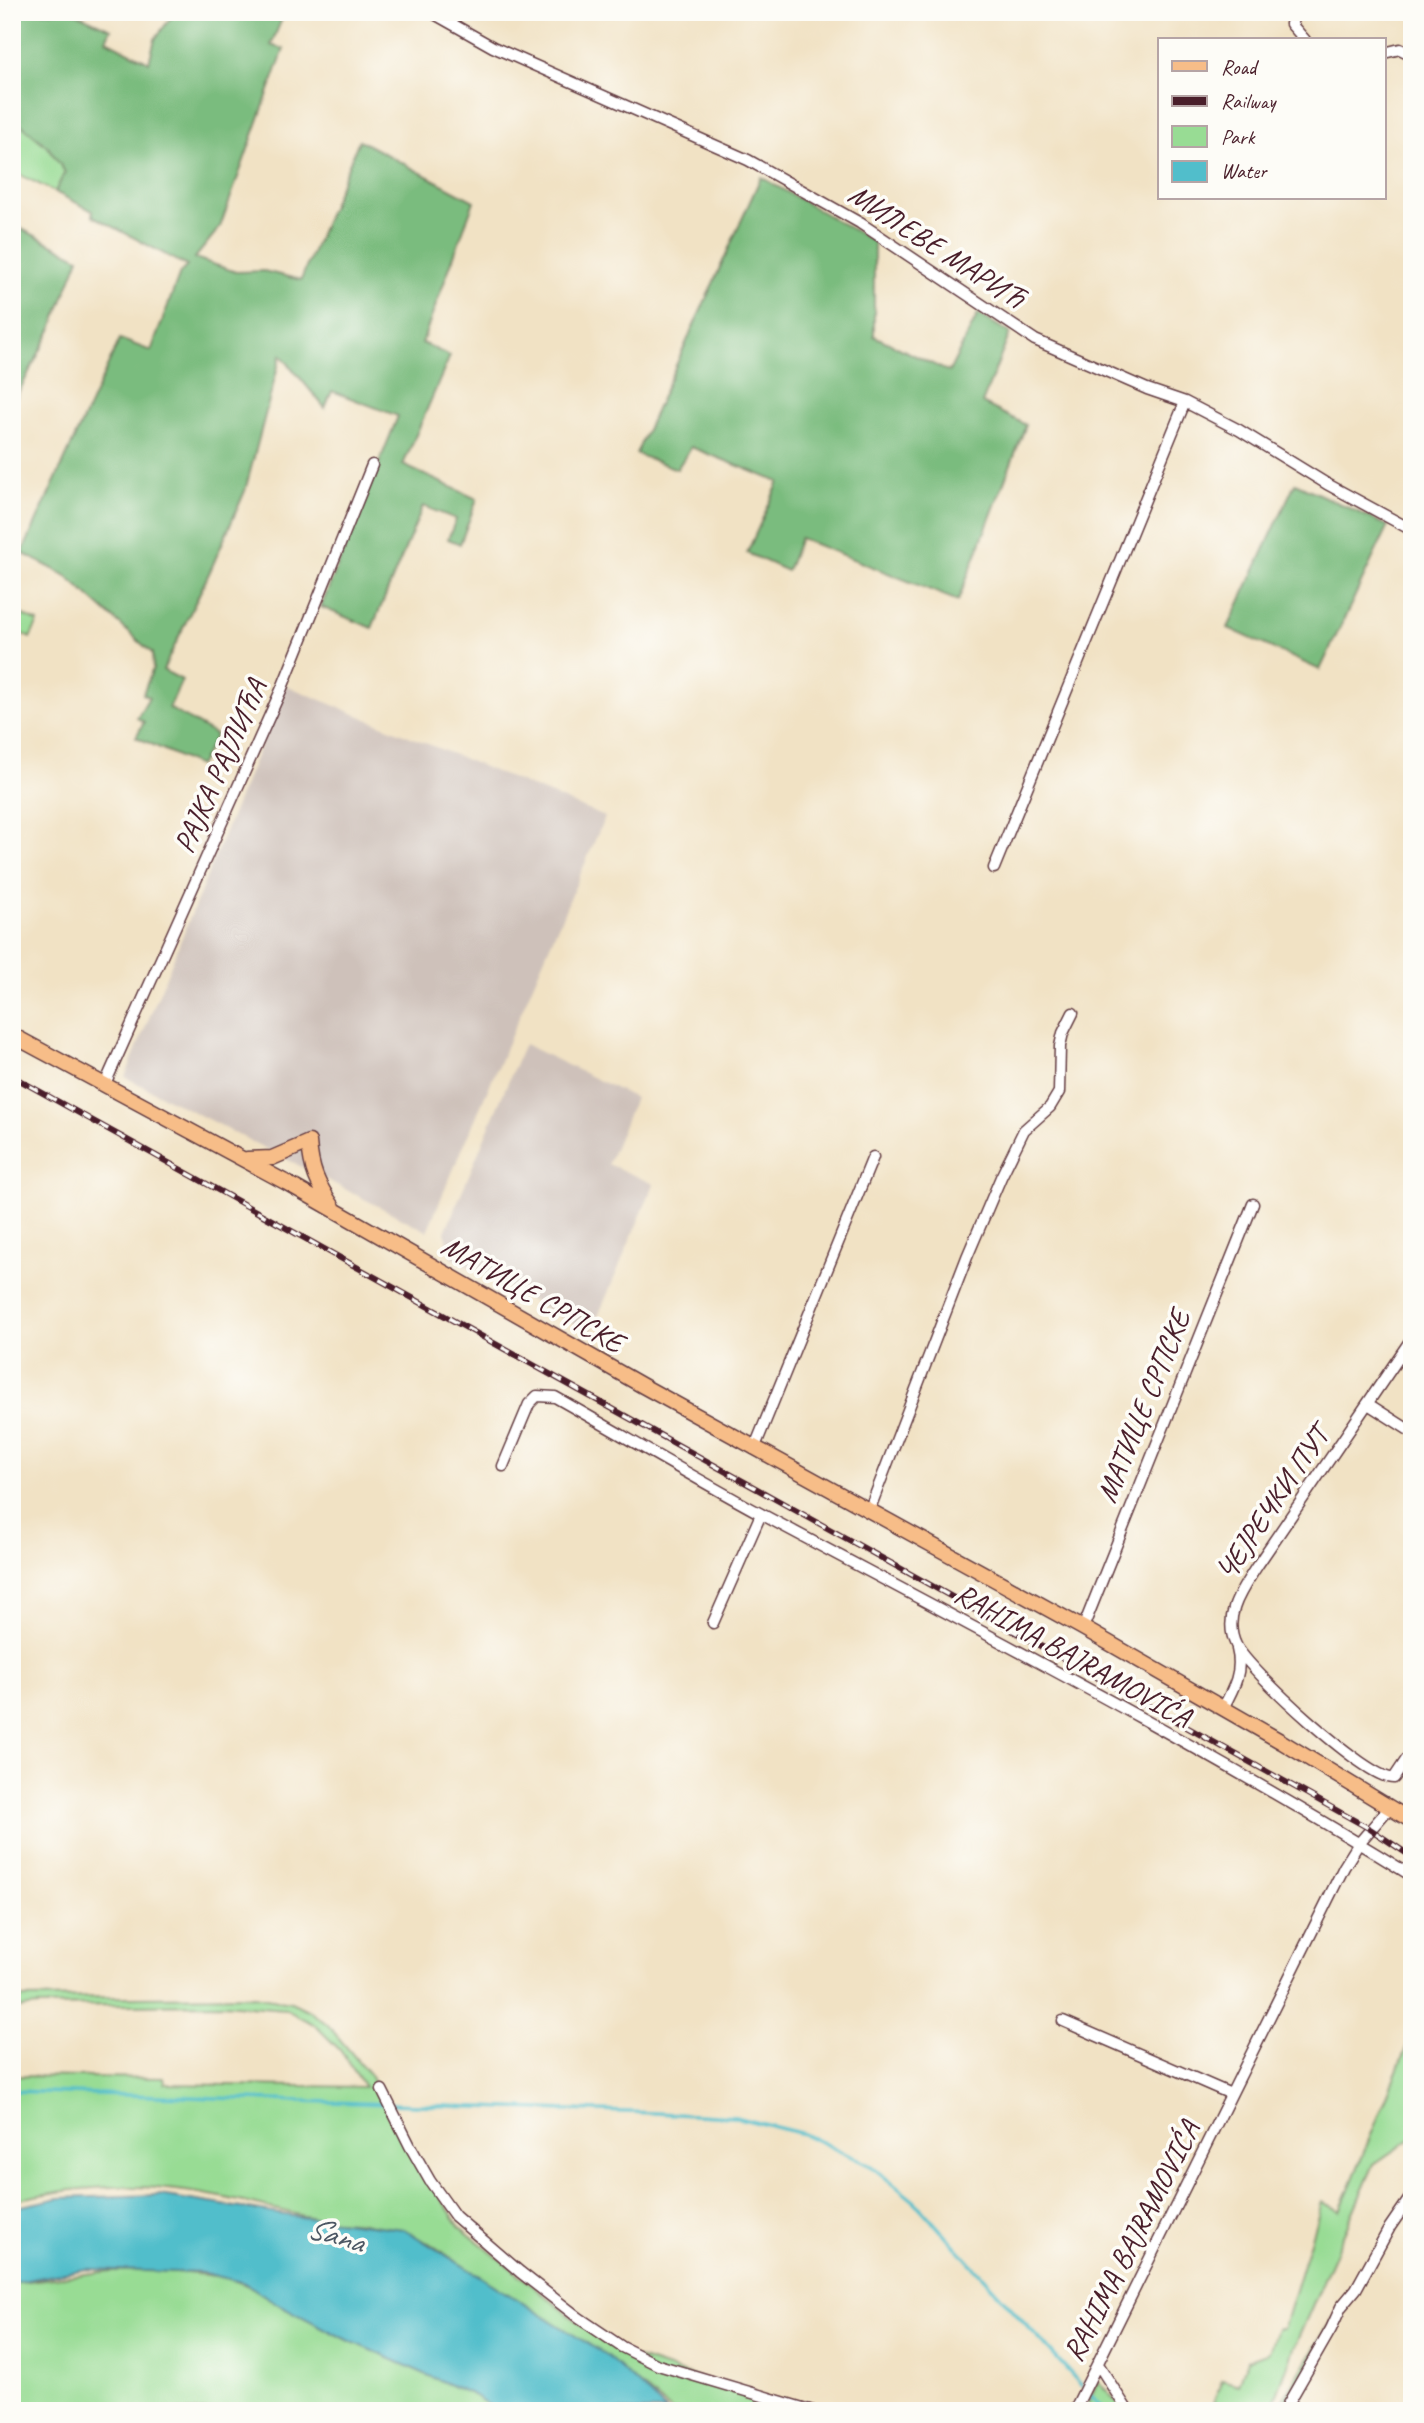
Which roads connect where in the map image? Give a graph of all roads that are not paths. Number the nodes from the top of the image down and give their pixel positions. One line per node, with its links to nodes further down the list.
1 (431, 12): 6 (street, МИЛЕВЕ МAРИЋ)
2 (1296, 12): 3 (street)
3 (1303, 38)
4 (1386, 52): 5 (street)
5 (1412, 55)
6 (1185, 402): 8 (street, МИЛЕВЕ МAРИЋ); 9 (street)
7 (372, 464): 12 (street, РАЈКА РАЈЛИЋА)
8 (1412, 530)
9 (994, 868)
10 (1073, 1013): 22 (street)
11 (12, 1034): 12 (main road)
12 (105, 1084): 14 (main road, МАТИЦЕ СРПСКЕ)
13 (873, 1157): 20 (street)
14 (242, 1159): 16 (main road, МАТИЦЕ СРПСКЕ); 16 (main road)
15 (1253, 1204): 25 (street, МАТИЦЕ СРПСКЕ)
16 (337, 1212): 20 (main road, МАТИЦЕ СРПСКЕ)
17 (1412, 1338): 18 (street, ЧЕЈРЕЧКИ ПУТ)
18 (1368, 1404): 19 (street); 26 (street, ЧЕЈРЕЧКИ ПУТ)
19 (1412, 1432)
20 (754, 1449): 22 (main road, МАТИЦЕ СРПСКЕ)
21 (503, 1466): 23 (street, RAHIMA BAJRAMOVIĆA)
22 (869, 1511): 25 (main road, МАТИЦЕ СРПСКЕ)
23 (761, 1514): 24 (street); 31 (street, RAHIMA BAJRAMOVIĆA)
24 (713, 1623)
25 (1083, 1628): 27 (main road, МАТИЦЕ СРПСКЕ)
26 (1237, 1646): 27 (street, ЧЕЈРЕЧКИ ПУТ); 28 (street)
27 (1223, 1708): 29 (main road, МАТИЦЕ СРПСКЕ)
28 (1412, 1751)
29 (1390, 1807): 30 (main road, МАТИЦЕ СРПСКЕ); 31 (street, RAHIMA BAJRAMOVIĆA)
30 (1412, 1822)
31 (1359, 1843): 32 (street, RAHIMA BAJRAMOVIĆA); 35 (street, RAHIMA BAJRAMOVIĆA)
32 (1412, 1876)
33 (1063, 2021): 35 (street, RAHIMA BAJRAMOVIĆA)
34 (382, 2090): 38 (street)
35 (1231, 2094): 37 (street, RAHIMA BAJRAMOVIĆA)
36 (1412, 2195): 41 (street)
37 (1098, 2364): 39 (street, RAHIMA BAJRAMOVIĆA); 40 (street)
38 (813, 2411)
39 (1074, 2411)
40 (1128, 2411)
41 (1284, 2411)

